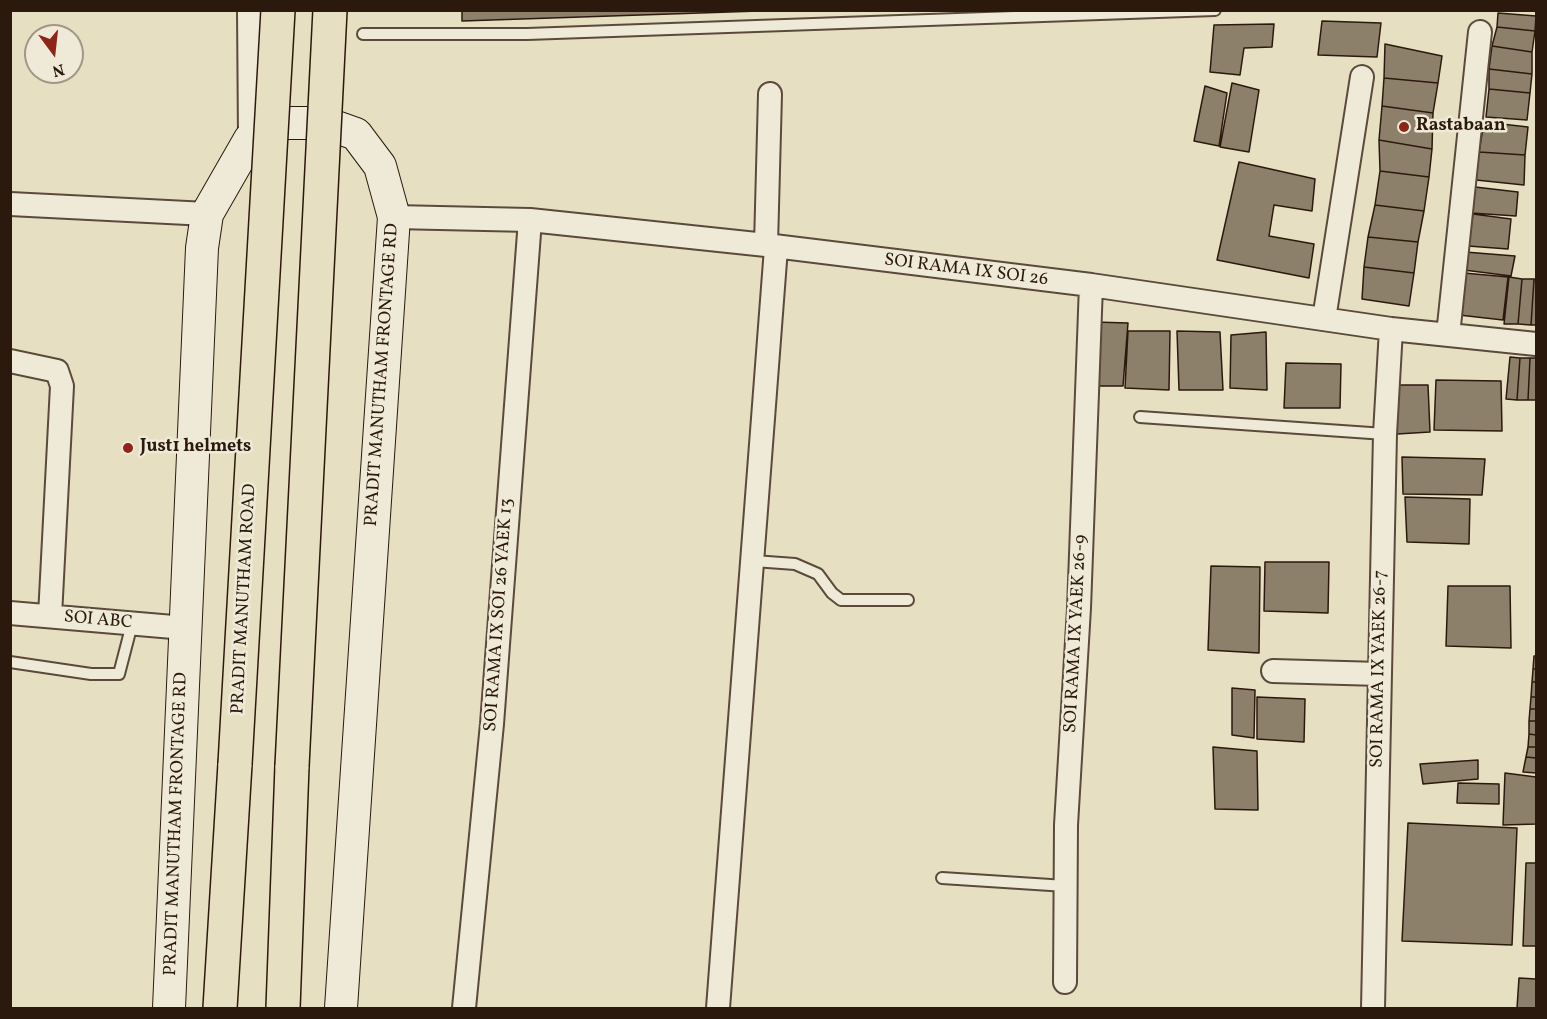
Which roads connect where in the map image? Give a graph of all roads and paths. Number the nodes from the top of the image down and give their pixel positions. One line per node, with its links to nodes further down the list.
1 (249, 10): 9 (street)
2 (278, 10): 36 (main road, PRADIT MANUTHAM ROAD, bridge)
3 (330, 10): 37 (main road, bridge)
4 (1215, 10): 6 (lane)
5 (1480, 32): 18 (street)
6 (363, 34)
7 (1362, 76): 16 (street)
8 (770, 94): 14 (street)
9 (250, 138): 11 (street, PRADIT MANUTHAM FRONTAGE RD); 12 (street, PRADIT MANUTHAM FRONTAGE RD)
10 (10, 204): 11 (street)
11 (207, 214): 28 (street, PRADIT MANUTHAM FRONTAGE RD)
12 (394, 217): 13 (street, SOI RAMA IX SOI 26); 38 (street, PRADIT MANUTHAM FRONTAGE RD)
13 (530, 220): 14 (street, SOI RAMA IX SOI 26); 39 (street, SOI RAMA IX SOI 26 YAEK 13)
14 (771, 247): 15 (street, SOI RAMA IX SOI 26); 23 (street)
15 (1091, 285): 16 (street, SOI RAMA IX SOI 26); 33 (street, SOI RAMA IX YAEK 26-9)
16 (1324, 319): 17 (street, SOI RAMA IX SOI 26)
17 (1391, 329): 18 (street, SOI RAMA IX SOI 26); 22 (street, SOI RAMA IX YAEK 26-7)
18 (1448, 335): 19 (street, SOI RAMA IX SOI 26)
19 (1536, 344)
20 (10, 361): 26 (street)
21 (1140, 417): 22 (lane)
22 (1385, 434): 31 (street, SOI RAMA IX YAEK 26-7)
23 (754, 561): 24 (lane); 40 (street)
24 (908, 600)
25 (10, 613): 26 (street, SOI ABC)
26 (50, 616): 27 (street, SOI ABC)
27 (132, 624): 28 (street, SOI ABC); 29 (lane)
28 (185, 628): 35 (street, PRADIT MANUTHAM FRONTAGE RD)
29 (10, 662)
30 (1273, 671): 31 (street)
31 (1380, 674): 41 (street, SOI RAMA IX YAEK 26-7)
32 (942, 879): 33 (lane)
33 (1066, 886): 34 (street, SOI RAMA IX YAEK 26-9)
34 (1065, 982)
35 (169, 1008)
36 (220, 1008)
37 (283, 1008)
38 (341, 1008)
39 (464, 1008)
40 (718, 1008)
41 (1373, 1008)

